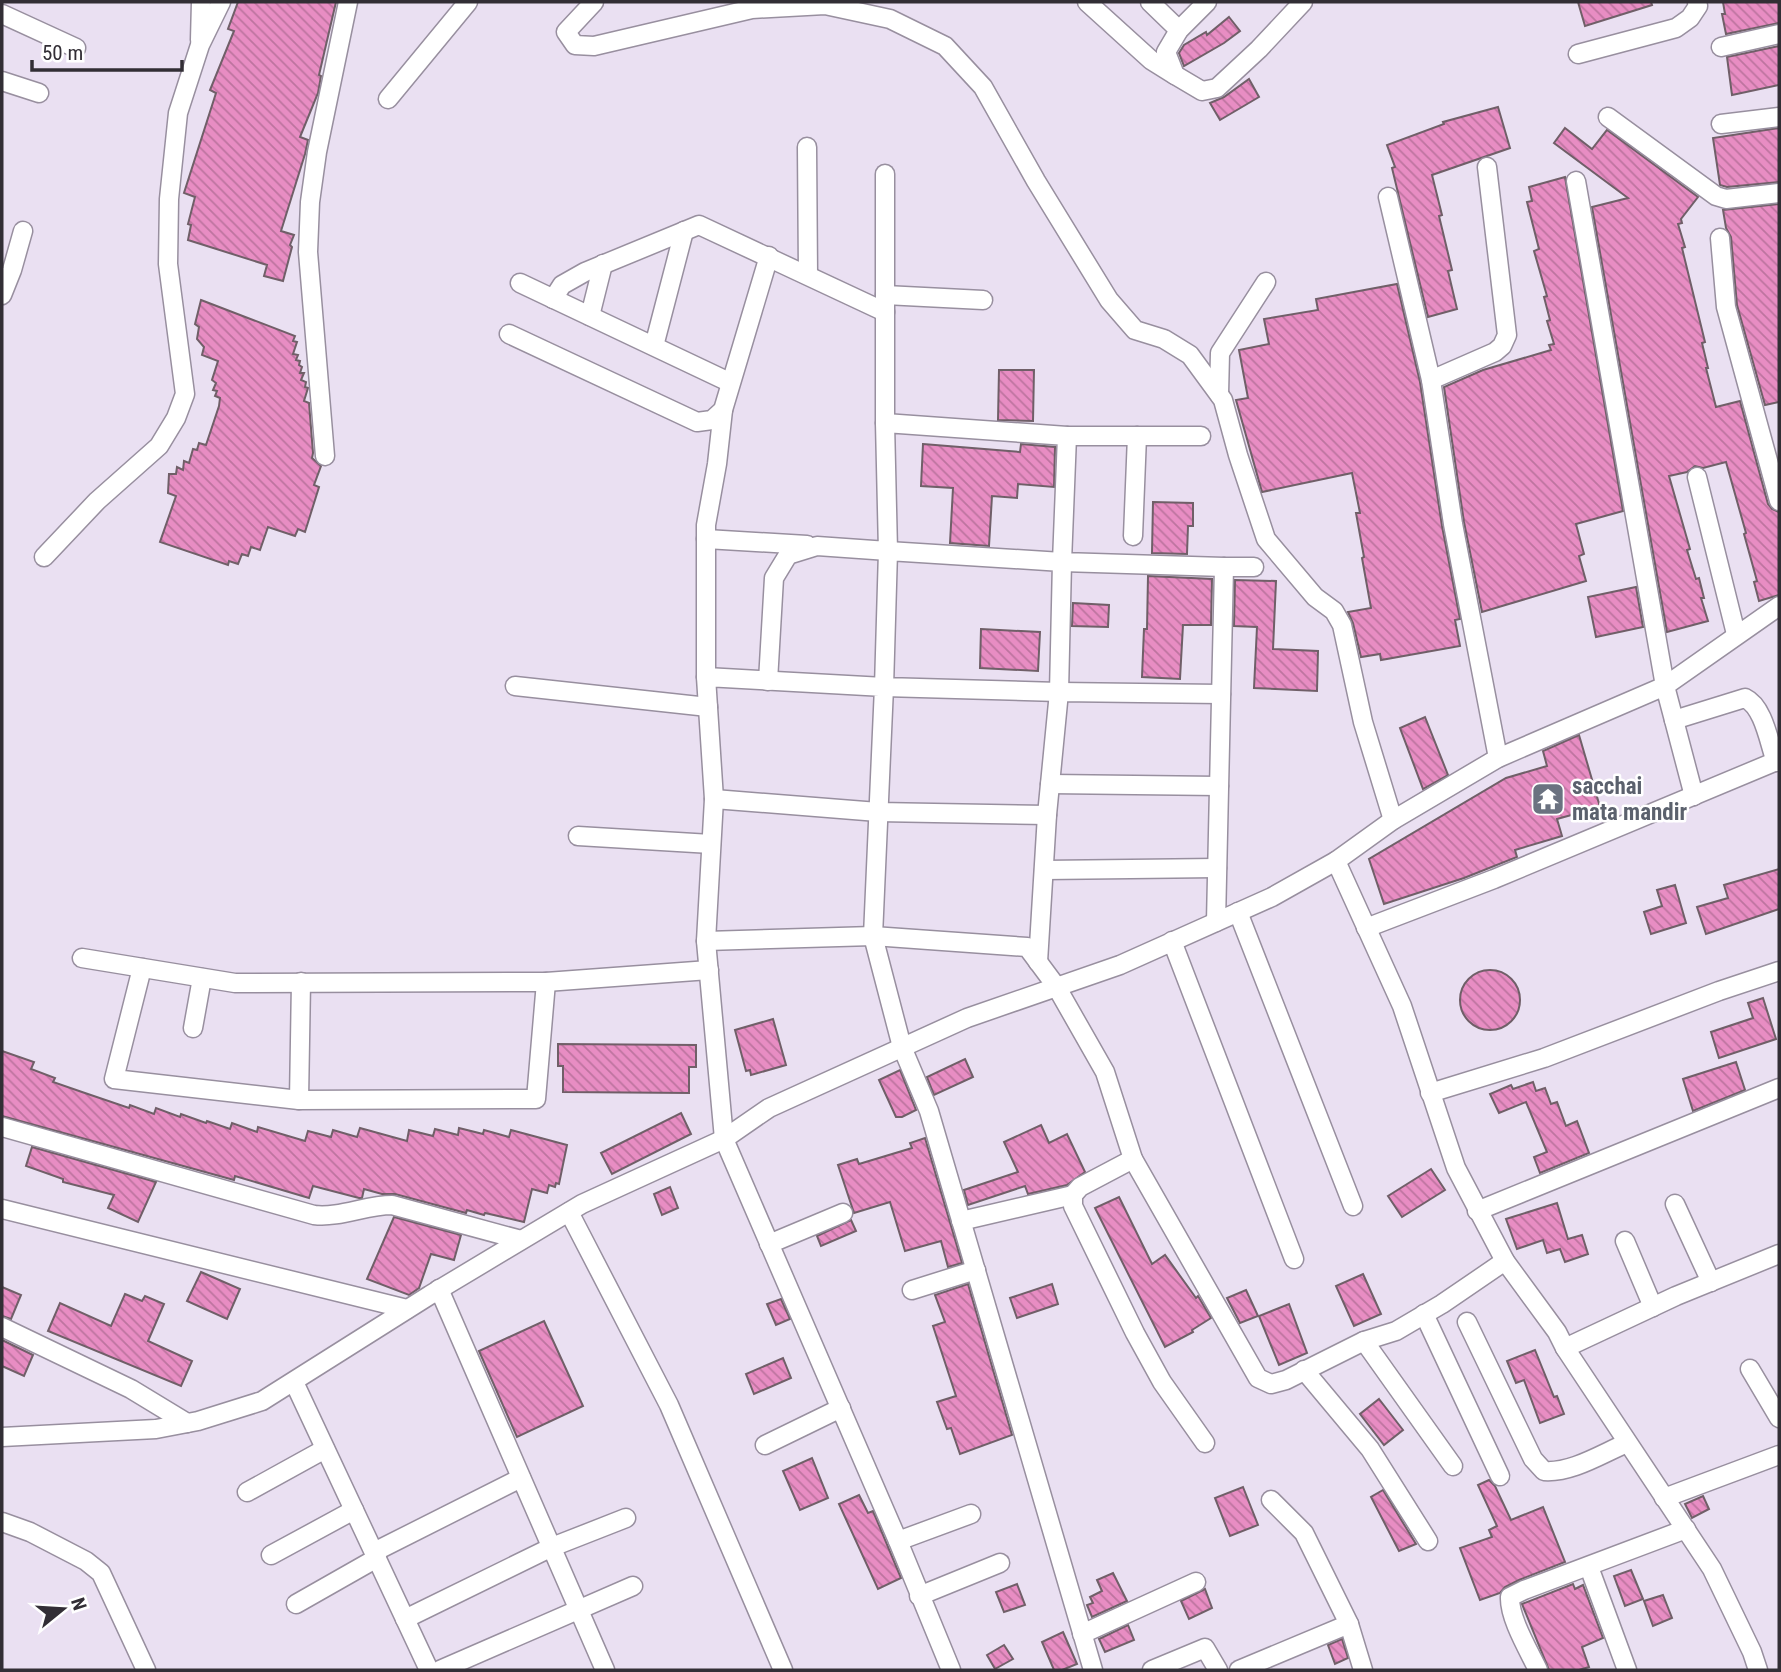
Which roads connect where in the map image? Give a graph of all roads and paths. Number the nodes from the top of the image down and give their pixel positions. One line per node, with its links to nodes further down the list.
1 (201, 2): 14 (street)
2 (221, 2): 14 (street)
3 (348, 2): 54 (street)
4 (468, 2): 21 (street)
5 (594, 2): 48 (street)
6 (1087, 2): 18 (street)
7 (1150, 2): 12 (street)
8 (1207, 2): 12 (street)
9 (1303, 2): 18 (street)
10 (1697, 2): 17 (street)
11 (2, 14): 16 (street)
12 (1180, 30): 18 (street)
13 (1779, 34): 15 (street)
14 (200, 46): 61 (street)
15 (1721, 47)
16 (76, 48)
17 (1578, 54)
18 (1175, 75)
19 (2, 81): 20 (street)
20 (39, 93)
21 (388, 99)
22 (1608, 117): 29 (street)
23 (1779, 117): 24 (street)
24 (1721, 124)
25 (807, 147): 36 (street)
26 (1487, 167): 46 (street)
27 (885, 174): 42 (street)
28 (1576, 181): 69 (street)
29 (1779, 193)
30 (1388, 197): 46 (street)
31 (23, 231): 39 (street)
32 (684, 231): 34 (street); 35 (street); 45 (street)
33 (1720, 238): 56 (street)
34 (769, 257): 36 (street); 47 (street)
35 (603, 264): 40 (street); 43 (street)
36 (808, 275): 42 (street)
37 (1266, 282): 48 (street)
38 (520, 283): 40 (street)
39 (2, 295)
40 (553, 299): 43 (street)
41 (983, 300): 42 (street)
42 (885, 303): 50 (street)
43 (590, 316): 45 (street)
44 (509, 334): 49 (street)
45 (654, 346): 47 (street)
46 (1431, 380): 76 (street)
47 (729, 382): 49 (street)
48 (1219, 394): 84 (street)
49 (723, 410): 58 (street)
50 (885, 423): 51 (street); 60 (street)
51 (1067, 436): 52 (street); 62 (street)
52 (1137, 436): 53 (street); 57 (street)
53 (1201, 436)
54 (325, 456)
55 (1698, 477): 66 (street)
56 (1779, 501)
57 (1133, 536)
58 (706, 539): 59 (street); 67 (street)
59 (817, 546): 60 (street); 68 (street)
60 (888, 551): 62 (street); 71 (street)
61 (44, 557)
62 (1062, 562): 63 (street); 72 (street)
63 (1224, 567): 64 (street); 73 (street)
64 (1254, 567)
65 (1779, 606): 66 (street)
66 (1736, 635): 69 (street)
67 (706, 677): 68 (street); 74 (street)
68 (768, 681): 71 (street)
69 (1665, 686): 75 (street); 76 (street)
70 (515, 687): 74 (street)
71 (884, 687): 72 (street); 82 (street)
72 (1059, 692): 73 (street); 78 (street)
73 (1221, 694): 79 (street)
74 (708, 707): 81 (street)
75 (1674, 720): 77 (street); 80 (street)
76 (1498, 758): 84 (street)
77 (1777, 761): 80 (street)
78 (1050, 784): 79 (street); 83 (street)
79 (1219, 786): 88 (street)
80 (1694, 796): 92 (street)
81 (714, 799): 82 (street); 86 (street)
82 (878, 812): 83 (street); 93 (street)
83 (1047, 815): 89 (street)
84 (1393, 820): 87 (street)
85 (578, 836): 86 (street)
86 (711, 844): 94 (street)
87 (1336, 862): 90 (street); 92 (street)
88 (1217, 868): 89 (street); 91 (street)
89 (1044, 870): 97 (street)
90 (1238, 912): 91 (street); 115 (street)
91 (1216, 922): 95 (street)
92 (1366, 928): 108 (street)
93 (873, 936): 94 (street); 97 (street); 106 (street)
94 (706, 941): 99 (street)
95 (1172, 941): 104 (street); 125 (street)
96 (82, 958): 98 (street)
97 (1038, 962): 104 (street)
98 (142, 968): 101 (street); 109 (street)
99 (709, 970): 103 (street); 111 (street)
100 (1779, 971): 108 (street)
101 (202, 978): 102 (street); 105 (street)
102 (301, 982): 103 (street); 109 (street)
103 (546, 982): 109 (street)
104 (1056, 986): 106 (street); 112 (street)
105 (193, 1028)
106 (902, 1047): 111 (street); 120 (street)
107 (1779, 1088): 117 (street)
108 (1430, 1093): 117 (street)
109 (299, 1100)
110 (2, 1127): 121 (street)
111 (724, 1139): 118 (street); 123 (street)
112 (1133, 1159): 113 (street); 139 (street)
113 (1073, 1195): 120 (street); 145 (street)
114 (1675, 1204): 128 (street)
115 (1353, 1206)
116 (2, 1209): 132 (street)
117 (1478, 1211): 126 (street)
118 (569, 1212): 121 (street); 180 (street)
119 (843, 1213): 123 (street)
120 (961, 1221): 127 (street)
121 (521, 1240): 129 (street)
122 (1625, 1241): 131 (street)
123 (769, 1244): 141 (street)
124 (1779, 1254): 128 (street)
125 (1294, 1259)
126 (1505, 1261): 133 (street); 137 (street)
127 (976, 1270): 130 (street); 175 (street)
128 (1711, 1282): 131 (street)
129 (439, 1289): 132 (street); 152 (street)
130 (912, 1290)
131 (1653, 1307): 137 (street)
132 (407, 1309): 140 (street)
133 (1424, 1314): 136 (street); 151 (street)
134 (1467, 1322): 146 (street)
135 (2, 1328): 143 (street)
136 (1364, 1341): 139 (street); 150 (street)
137 (1565, 1348): 146 (street)
138 (1750, 1369): 142 (street)
139 (1304, 1370): 162 (street)
140 (294, 1382): 143 (street); 148 (street)
141 (841, 1408): 147 (street); 161 (street)
142 (1779, 1418)
143 (187, 1423): 144 (street)
144 (2, 1437)
145 (1205, 1443)
146 (1627, 1443): 154 (street)
147 (765, 1445)
148 (326, 1448): 153 (street); 156 (street)
149 (1779, 1455): 154 (street)
150 (1453, 1466)
151 (1500, 1476)
152 (522, 1478): 163 (street); 165 (street)
153 (247, 1492)
154 (1664, 1498): 160 (street)
155 (1271, 1500): 174 (street)
156 (354, 1510): 164 (street); 165 (street)
157 (971, 1514): 161 (street)
158 (626, 1518): 163 (street)
159 (2, 1522): 176 (street)
160 (1686, 1529): 167 (street); 189 (street)
161 (898, 1541): 170 (street)
162 (1428, 1541)
163 (552, 1548): 172 (street); 173 (street)
164 (271, 1555)
165 (375, 1555): 171 (street); 173 (street)
166 (1000, 1563): 170 (street)
167 (1589, 1567): 187 (street); 188 (street)
168 (1196, 1582): 175 (street)
169 (633, 1586): 172 (street)
170 (919, 1596): 181 (street)
171 (296, 1604)
172 (578, 1608): 178 (street); 179 (street)
173 (405, 1619): 177 (street)
174 (1349, 1624): 185 (street); 186 (street)
175 (1082, 1634): 182 (street)
176 (146, 1670)
177 (429, 1670)
178 (440, 1670)
179 (606, 1670)
180 (783, 1670)
181 (951, 1670)
182 (1093, 1670)
183 (1152, 1670): 184 (street)
184 (1217, 1670)
185 (1239, 1670)
186 (1363, 1670)
187 (1538, 1670)
188 (1627, 1670)
189 (1758, 1670)

